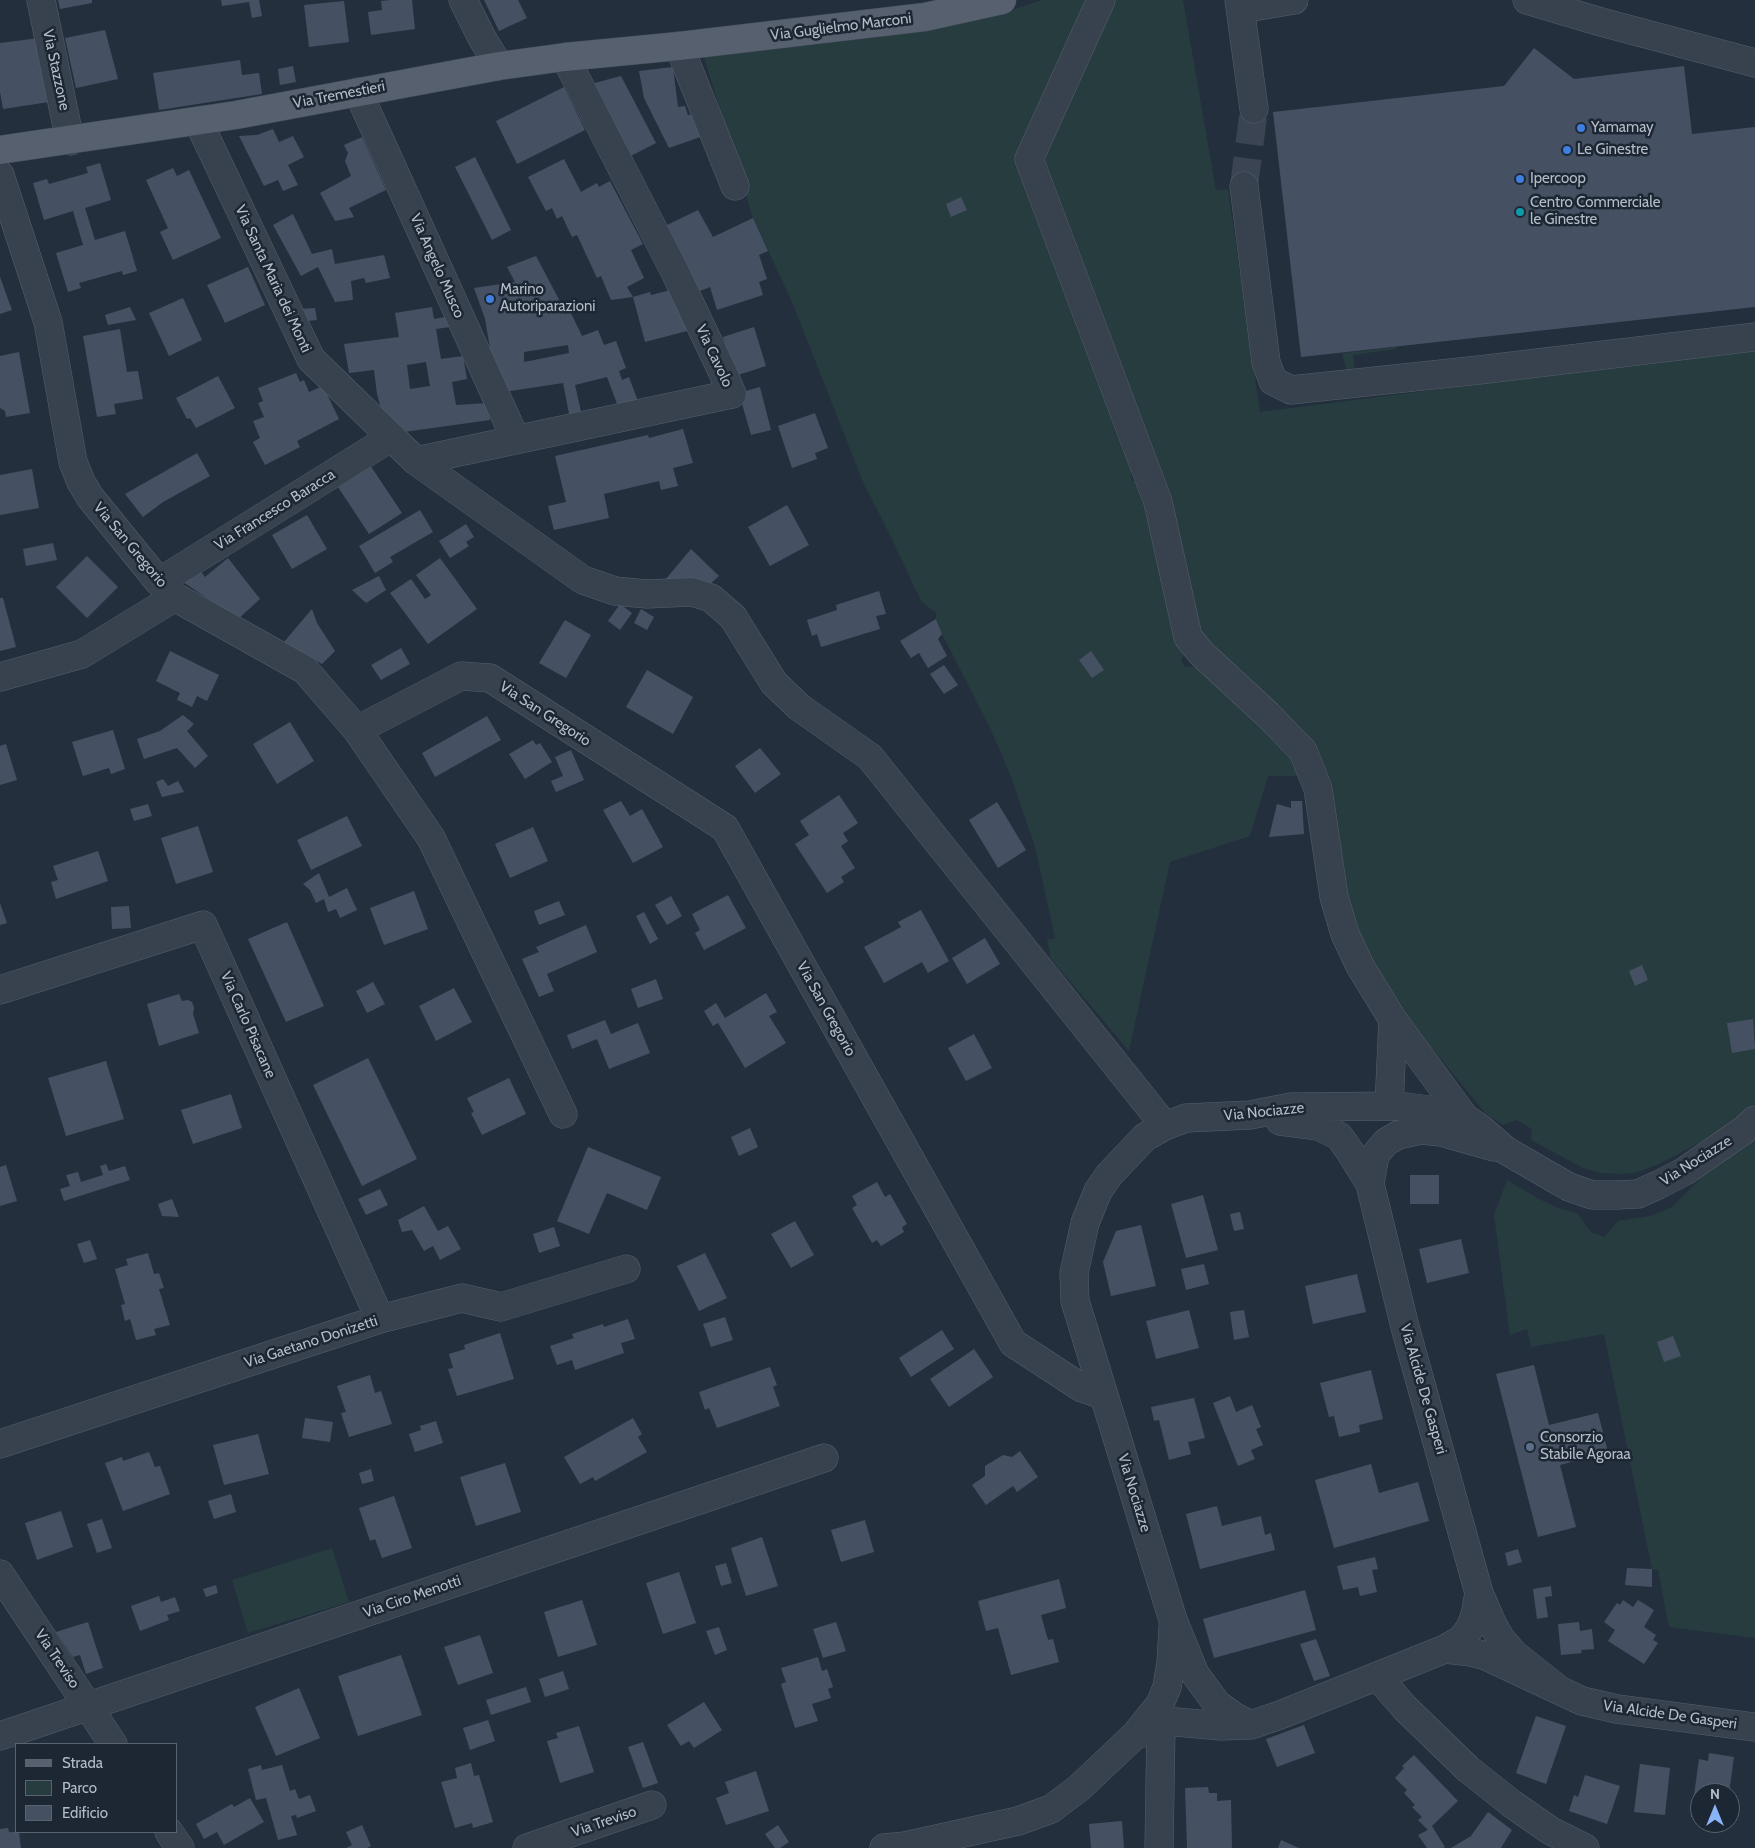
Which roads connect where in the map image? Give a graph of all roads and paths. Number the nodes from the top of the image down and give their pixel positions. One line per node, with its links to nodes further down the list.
1 (41, 0): 15 (street, Via Stazzone)
2 (463, 0): 11 (street)
3 (1002, 0): 8 (main road, Via Guglielmo Marconi)
4 (1101, 0): 28 (street)
5 (1294, 0): 7 (street)
6 (1528, 0): 10 (street)
7 (1240, 5): 13 (street)
8 (679, 46): 9 (main road, Via Tremestieri); 18 (street)
9 (565, 56): 11 (main road, Via Tremestieri); 22 (street, Via Cavolo)
10 (1755, 63)
11 (499, 66): 12 (main road, Via Tremestieri)
12 (358, 92): 14 (main road, Via Tremestieri); 22 (street, Via Angelo Musco)
13 (1254, 108)
14 (198, 120): 15 (main road, Via Tremestieri); 21 (street, Via Santa Maria dei Monti)
15 (70, 140): 16 (main road, Via Tremestieri)
16 (0, 150)
17 (0, 176): 24 (street, Via San Gregorio)
18 (734, 186)
19 (1244, 186): 20 (street)
20 (1755, 337)
21 (390, 438): 23 (street, Via Santa Maria dei Monti); 24 (street, Via Francesco Baracca)
22 (516, 440): 23 (street, Via Cavolo)
23 (416, 462): 34 (street, Via Santa Maria dei Monti)
24 (167, 590): 25 (street, Via Francesco Baracca); 26 (street, Via San Gregorio)
25 (0, 677)
26 (357, 730): 30 (street); 39 (street, Via San Gregorio)
27 (0, 990): 38 (street, Via Carlo Pisacane)
28 (1393, 1020): 29 (street); 32 (street)
29 (1389, 1106): 31 (street, Via Nociazze); 32 (street, Via Nociazze)
30 (563, 1114)
31 (1250, 1115): 34 (street, Via Nociazze); 36 (street)
32 (1465, 1118): 35 (street, Via Nociazze)
33 (1755, 1120): 35 (street, Via Nociazze)
34 (1165, 1126): 39 (street, Via Nociazze)
35 (1505, 1150): 36 (street)
36 (1370, 1184): 43 (street, Via Alcide De Gasperi)
37 (626, 1269): 38 (street, Via Gaetano Donizetti)
38 (380, 1319): 40 (street, Via Gaetano Donizetti)
39 (1103, 1395): 44 (street, Via Nociazze)
40 (0, 1444)
41 (824, 1458): 48 (street, Via Ciro Menotti)
42 (0, 1574): 48 (street, Via Treviso)
43 (1479, 1593): 45 (street); 47 (street, Via Alcide De Gasperi)
44 (1173, 1620): 49 (street, Via Nociazze); 53 (street)
45 (1445, 1649): 46 (street); 47 (street)
46 (1378, 1677): 49 (street); 61 (street)
47 (1558, 1689): 51 (street, Via Alcide De Gasperi)
48 (89, 1706): 52 (street, Via Ciro Menotti); 54 (street, Via Treviso)
49 (1251, 1724): 50 (street)
50 (1161, 1726): 53 (street); 60 (street)
51 (1755, 1727)
52 (0, 1736)
53 (1134, 1736): 59 (street)
54 (113, 1743)
55 (652, 1805): 58 (street, Via Treviso)
56 (171, 1833): 57 (street)
57 (180, 1848)
58 (528, 1848)
59 (884, 1848)
60 (1159, 1848)
61 (1585, 1848)

